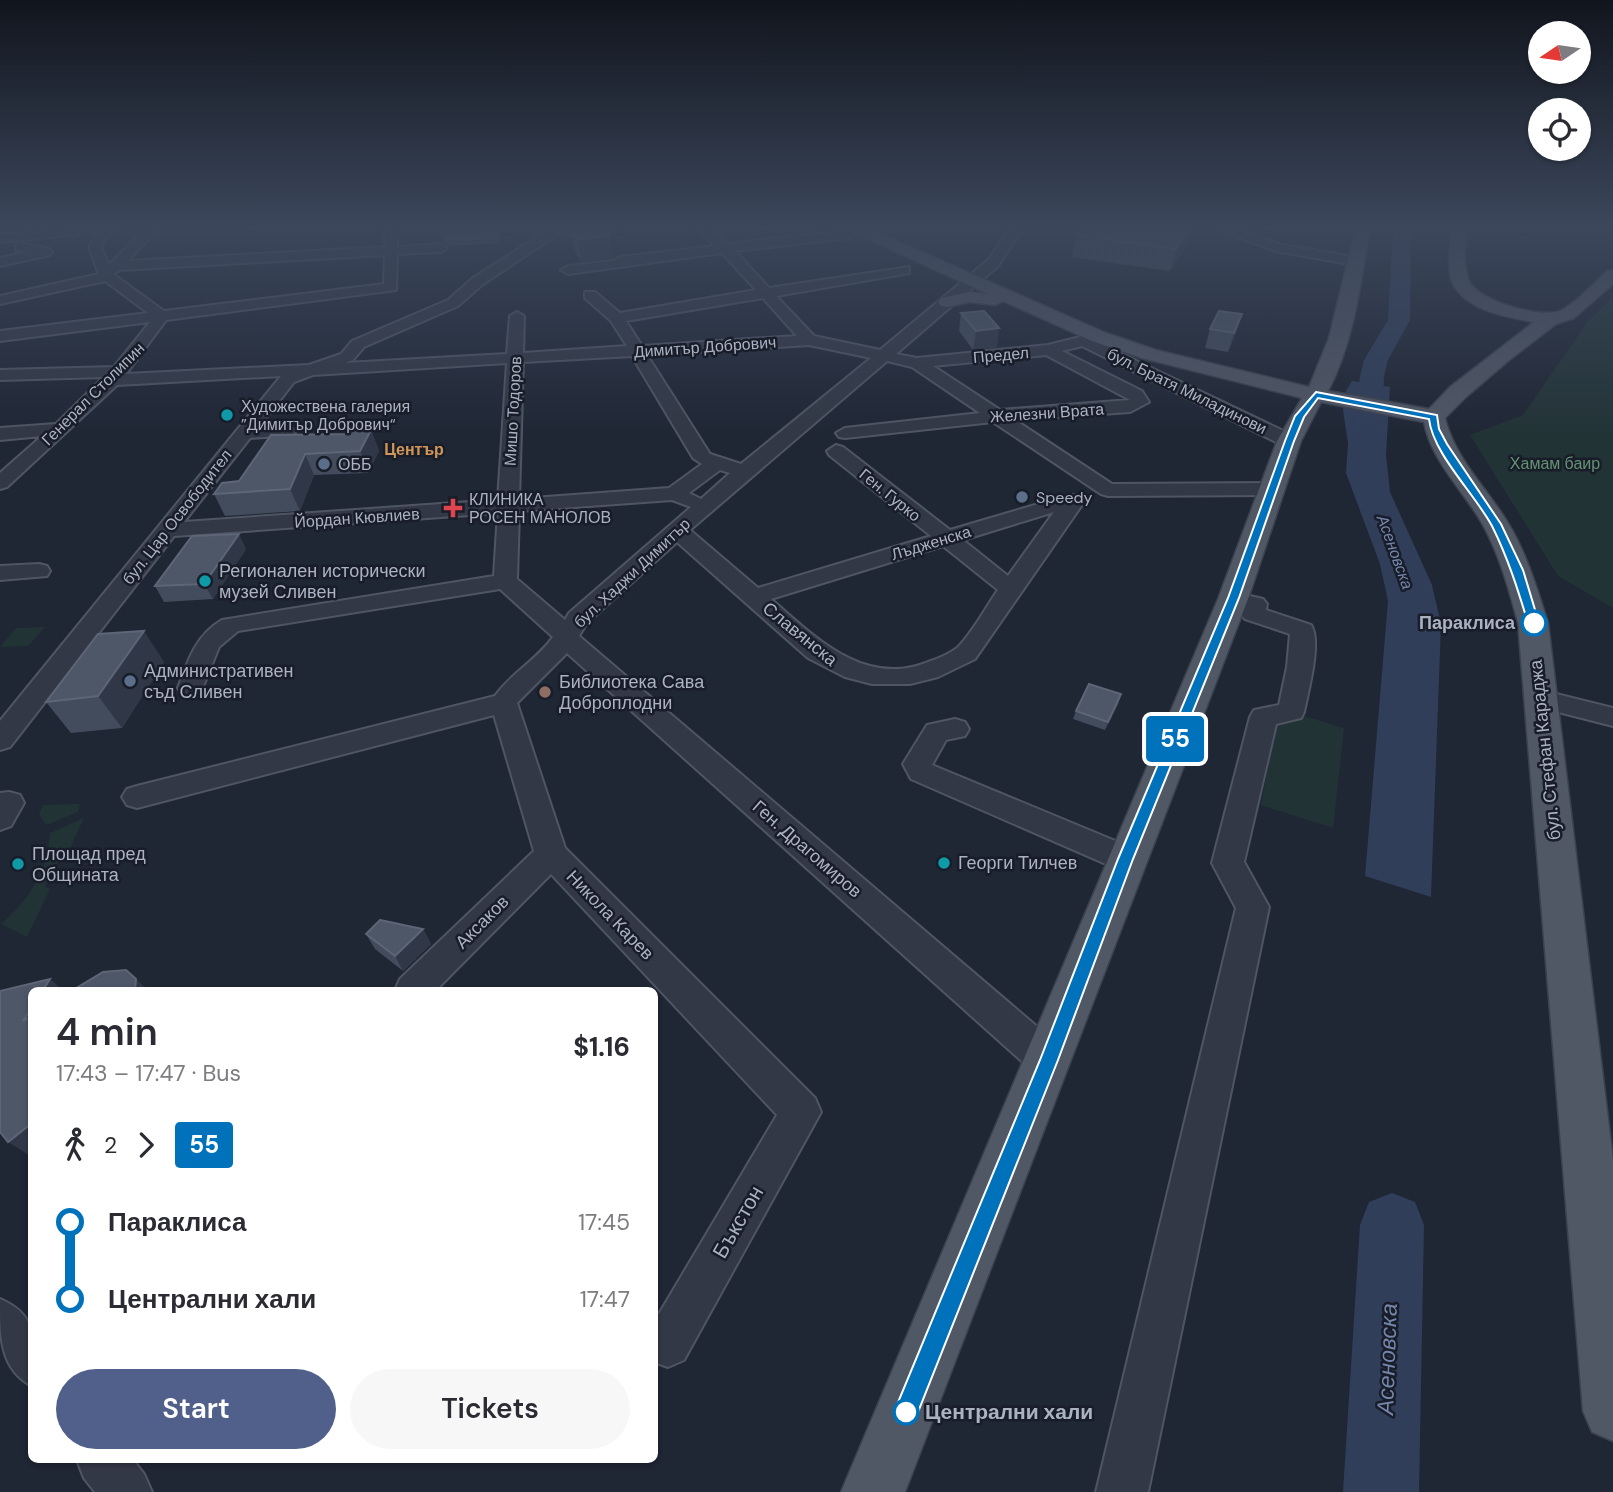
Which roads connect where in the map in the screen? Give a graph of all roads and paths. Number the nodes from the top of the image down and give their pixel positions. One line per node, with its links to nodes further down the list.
1 (139, 297): 17 (street)
2 (315, 297): 17 (street)
3 (460, 297): 28 (street, бул. Цар Освободител)
4 (592, 297): 19 (street)
5 (744, 297): 19 (street)
6 (768, 297): 21 (street)
7 (954, 297): 15 (street, бул. Хаджи Димитър)
8 (990, 297): 14 (main road, бул. Братя Миладинови)
9 (1001, 297): 31 (main road, бул. Братя Миладинови)
10 (1347, 297): 31 (main road)
11 (1475, 297): 16 (main road)
12 (1573, 297): 16 (main road)
13 (1580, 297): 16 (main road)
14 (995, 300): 15 (main road); 22 (main road, бул. Братя Миладинови)
15 (947, 302): 25 (street, бул. Хаджи Димитър)
16 (1556, 312): 35 (main road)
17 (161, 316): 20 (street); 30 (street, Генерал Столипин)
18 (517, 316): 26 (street, Мишо Тодоров)
19 (617, 318): 23 (street)
20 (0, 336)
21 (809, 340): 23 (street, Димитър Добрович); 25 (street, Димитър Добрович)
22 (1084, 341): 24 (street, Предел); 31 (main road, бул. Братя Миладинови); 32 (street, бул. Братя Миладинови)
23 (639, 351): 26 (street, Димитър Добрович); 42 (street)
24 (1048, 351): 27 (street, Предел); 33 (street, Железни Врата)
25 (882, 355): 27 (street, Димитър Добрович); 43 (street, бул. Хаджи Димитър)
26 (516, 358): 28 (street, Димитър Добрович); 50 (street, Мишо Тодоров)
27 (917, 363): 34 (street, Димитър Добрович)
28 (308, 370): 30 (street); 38 (street, бул. Цар Освободител)
29 (0, 376): 30 (street)
30 (113, 376): 36 (street, Генерал Столипин)
31 (1316, 395): 35 (main road, бул. Братя Миладинови); 40 (main road)
32 (1206, 400): 33 (street); 40 (street, бул. Братя Миладинови)
33 (1130, 407): 34 (street, Железни Врата)
34 (997, 416): 41 (street, Железни Врата); 45 (street, Димитър Добрович)
35 (1434, 417): 62 (main road, бул. Стефан Караджа)
36 (60, 429): 39 (street); 44 (street, Генерал Столипин)
37 (287, 431): 38 (street)
38 (244, 433): 51 (street, бул. Цар Освободител)
39 (0, 434)
40 (1289, 441): 46 (main road)
41 (841, 442): 53 (street, Ген. Гурко)
42 (715, 464): 43 (street); 47 (street)
43 (744, 471): 49 (street, бул. Хаджи Димитър)
44 (0, 483)
45 (1108, 489): 46 (street); 48 (street, Лъдженска)
46 (1272, 489): 59 (main road)
47 (674, 494): 49 (street); 50 (street, Йордан Кювлиев)
48 (1072, 500): 53 (street, Лъдженска); 57 (street, Славянска)
49 (704, 506): 52 (street, бул. Хаджи Димитър)
50 (508, 507): 51 (street, Йордан Кювлиев); 56 (street, Мишо Тодоров)
51 (167, 530): 66 (street, бул. Цар Освободител)
52 (678, 531): 58 (street, Славянска); 60 (street, бул. Хаджи Димитър)
53 (945, 539): 57 (street, Ген. Гурко); 58 (street, Лъдженска)
54 (38, 571): 55 (street)
55 (0, 573)
56 (505, 580): 60 (street, Ген. Драгомиров); 61 (street)
57 (1011, 589): 58 (street, Славянска)
58 (754, 597)
59 (1233, 598): 71 (main road); 82 (street)
60 (565, 636): 63 (street, бул. Хаджи Димитър); 73 (street, Ген. Драгомиров)
61 (191, 688)
62 (1540, 699): 64 (street); 78 (main road, бул. Стефан Караджа)
63 (504, 703): 67 (street); 70 (street, Никола Карев)
64 (1613, 717)
65 (956, 729): 71 (street)
66 (0, 740)
67 (137, 797)
68 (0, 804): 69 (street)
69 (0, 818)
70 (551, 854): 72 (street, Аксаков); 74 (street, Никола Карев)
71 (1126, 859): 73 (main road)
72 (416, 987)
73 (1049, 1060): 81 (main road)
74 (780, 1090): 76 (street, Бъкстон)
75 (0, 1322): 77 (street)
76 (658, 1338)
77 (28, 1358)
78 (1613, 1410)
79 (104, 1463): 80 (street)
80 (126, 1492)
81 (873, 1492)
82 (1122, 1492)

